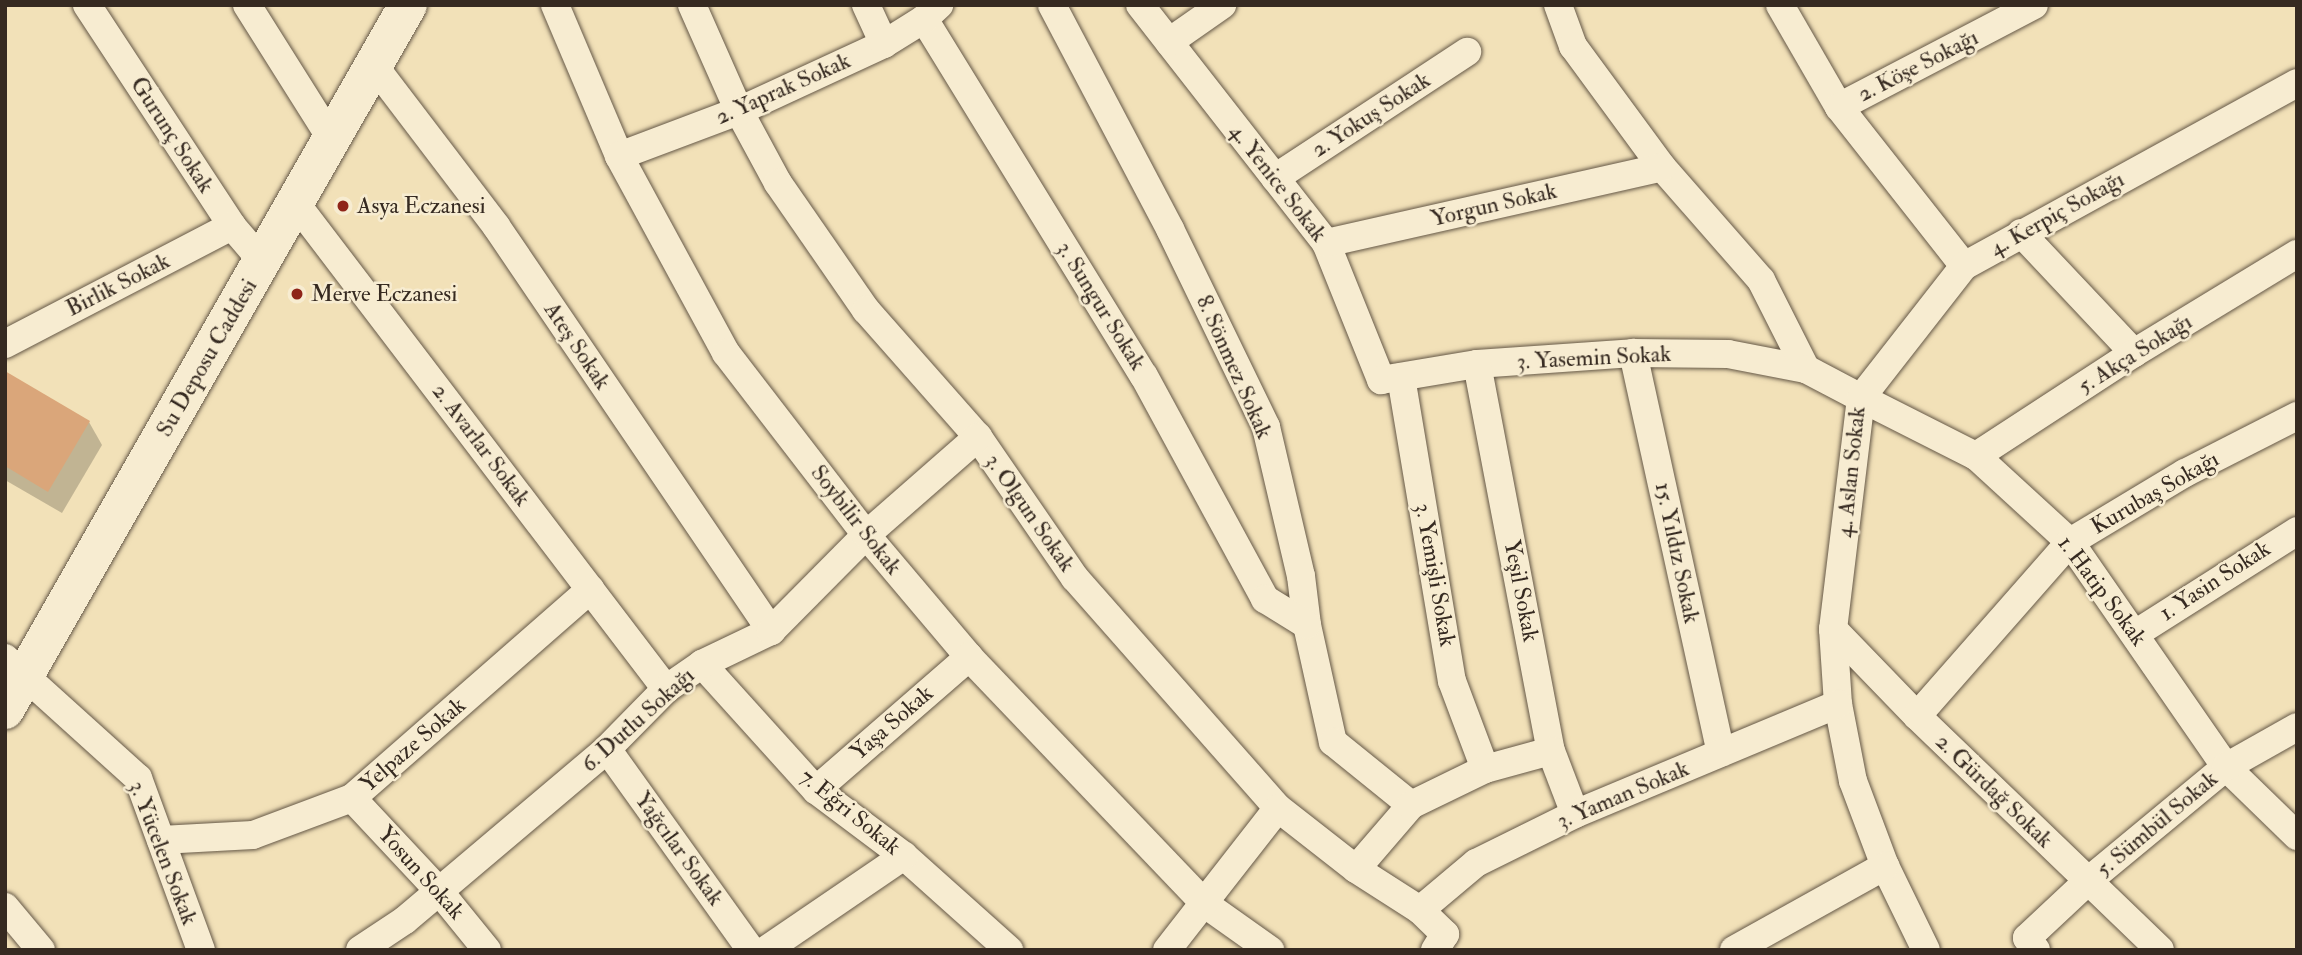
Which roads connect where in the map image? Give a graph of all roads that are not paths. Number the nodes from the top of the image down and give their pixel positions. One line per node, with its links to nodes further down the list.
1 (87, 5): 26 (street, Gurunç Sokak)
2 (247, 5): 21 (street)
3 (555, 5): 22 (street, Soybilir Sokak)
4 (692, 5): 20 (street, 3. Olgun Sokak)
5 (866, 5): 15 (street)
6 (1052, 5): 46 (street, 8. Sönmez Sokak)
7 (1140, 5): 14 (street, 4. Yenice Sokak)
8 (1222, 5): 14 (street)
9 (1558, 5): 23 (street)
10 (1780, 5): 19 (street)
11 (2034, 5): 19 (street, 2. Köşe Sokağı)
12 (400, 10): 17 (main road, Su Deposu Caddesi)
13 (932, 12): 15 (street, 2. Yaprak Sokak); 46 (street, 3. Sungur Sokak)
14 (1169, 42): 24 (street, 4. Yenice Sokak)
15 (884, 44): 20 (street, 2. Yaprak Sokak)
16 (1467, 52): 24 (street, 2. Yokuş Sokak)
17 (375, 67): 21 (main road, Su Deposu Caddesi); 48 (street, Ateş Sokak)
18 (2297, 83): 27 (street, 4. Kerpiç Sokağı)
19 (1839, 107): 31 (street)
20 (739, 111): 22 (street, 2. Yaprak Sokak); 40 (street, 3. Olgun Sokak)
21 (332, 140): 25 (main road, Su Deposu Caddesi)
22 (619, 156): 43 (street, Soybilir Sokak)
23 (1662, 167): 28 (street, Yorgun Sokak); 36 (street)
24 (1275, 178): 28 (street, 4. Yenice Sokak)
25 (294, 201): 30 (main road, Su Deposu Caddesi); 45 (street, 2. Avarlar Sokak)
26 (232, 226): 30 (street, Gurunç Sokak); 32 (street, Birlik Sokak)
27 (2021, 233): 31 (street, 4. Kerpiç Sokağı); 34 (street)
28 (1326, 243): 37 (street, 4. Yenice Sokak)
29 (2297, 254): 34 (street, 5. Akça Sokağı)
30 (261, 261): 52 (main road, Su Deposu Caddesi)
31 (1964, 266): 38 (street, 4. Kerpiç Sokağı)
32 (5, 344)
33 (1633, 353): 35 (street, 3. Yasemin Sokak); 36 (street, 3. Yasemin Sokak); 60 (street, 15. Yıldız Sokak)
34 (2134, 353): 41 (street, 5. Akça Sokağı)
35 (1478, 365): 37 (street, 3. Yasemin Sokak); 59 (street, Yeşil Sokak)
36 (1806, 369): 38 (street, 4. Aslan Sokak)
37 (1391, 378): 62 (street, 3. Yemişli Sokak)
38 (1861, 398): 41 (street, 1. Hatip Sokak); 47 (street, 4. Aslan Sokak)
39 (2297, 415): 44 (street, Kurubaş Sokağı)
40 (978, 438): 43 (street, 6. Dutlu Sokağı); 66 (street, 3. Olgun Sokak)
41 (1976, 456): 44 (street, 1. Hatip Sokak)
42 (2297, 531): 49 (street, 1. Yasin Sokak)
43 (866, 535): 48 (street, 6. Dutlu Sokağı); 50 (street, Soybilir Sokak)
44 (2070, 542): 49 (street, 1. Hatip Sokak); 56 (street, Kurubaş Sokağı)
45 (591, 589): 53 (street, 2. Avarlar Sokak); 64 (street, Yelpaze Sokak)
46 (1307, 625): 65 (street, 8. Sönmez Sokak)
47 (1833, 629): 54 (street, 4. Aslan Sokak); 56 (street, 2. Gürdağ Sokak)
48 (771, 631): 51 (street, 6. Dutlu Sokağı)
49 (2135, 634): 61 (street, 1. Hatip Sokak)
50 (969, 657): 63 (street, Yaşa Sokak); 75 (street, Soybilir Sokak)
51 (702, 664): 53 (street, 6. Dutlu Sokağı); 63 (street, 7. Eğri Sokak)
52 (16, 667): 55 (main road, Su Deposu Caddesi); 69 (street, 3. Yücelen Sokak)
53 (666, 689): 58 (street, 6. Dutlu Sokağı)
54 (1838, 704): 60 (street, 3. Yaman Sokak); 71 (street, 4. Aslan Sokak)
55 (5, 710)
56 (1916, 716): 73 (street, 2. Gürdağ Sokak)
57 (2297, 727): 61 (street, 5. Sümbül Sokak)
58 (607, 749): 74 (street, 6. Dutlu Sokağı); 82 (street, Yağcılar Sokak)
59 (1551, 751): 62 (street); 67 (street, Yeşil Sokak)
60 (1721, 752): 67 (street, 3. Yaman Sokak)
61 (2226, 767): 68 (street, 1. Hatip Sokak); 73 (street, 5. Sümbül Sokak)
62 (1485, 769): 65 (street)
63 (816, 790): 70 (street, 7. Eğri Sokak)
64 (352, 798): 69 (street, Yelpaze Sokak); 74 (street, Yosun Sokak)
65 (1411, 805): 72 (street)
66 (1278, 808): 72 (street, 3. Olgun Sokak); 75 (street)
67 (1575, 814): 77 (street, 3. Yaman Sokak)
68 (2293, 827)
69 (161, 840): 79 (street, 3. Yücelen Sokak)
70 (904, 856): 83 (street); 84 (street, 7. Eğri Sokak)
71 (1885, 866): 88 (street); 89 (street, 4. Aslan Sokak)
72 (1356, 869): 77 (street, 3. Olgun Sokak)
73 (2088, 881): 90 (street, 5. Sümbül Sokak); 91 (street, 2. Gürdağ Sokak)
74 (439, 891): 80 (street, 6. Dutlu Sokağı); 81 (street, Yosun Sokak)
75 (1205, 904): 85 (street); 86 (street, Soybilir Sokak)
76 (5, 907): 78 (street)
77 (1420, 910): 87 (street, 3. Olgun Sokak)
78 (41, 950)
79 (201, 950)
80 (360, 950)
81 (487, 950)
82 (751, 950)
83 (766, 950)
84 (1009, 950)
85 (1167, 950)
86 (1270, 950)
87 (1435, 950)
88 (1734, 950)
89 (1926, 950)
90 (2036, 950)
91 (2160, 950)

